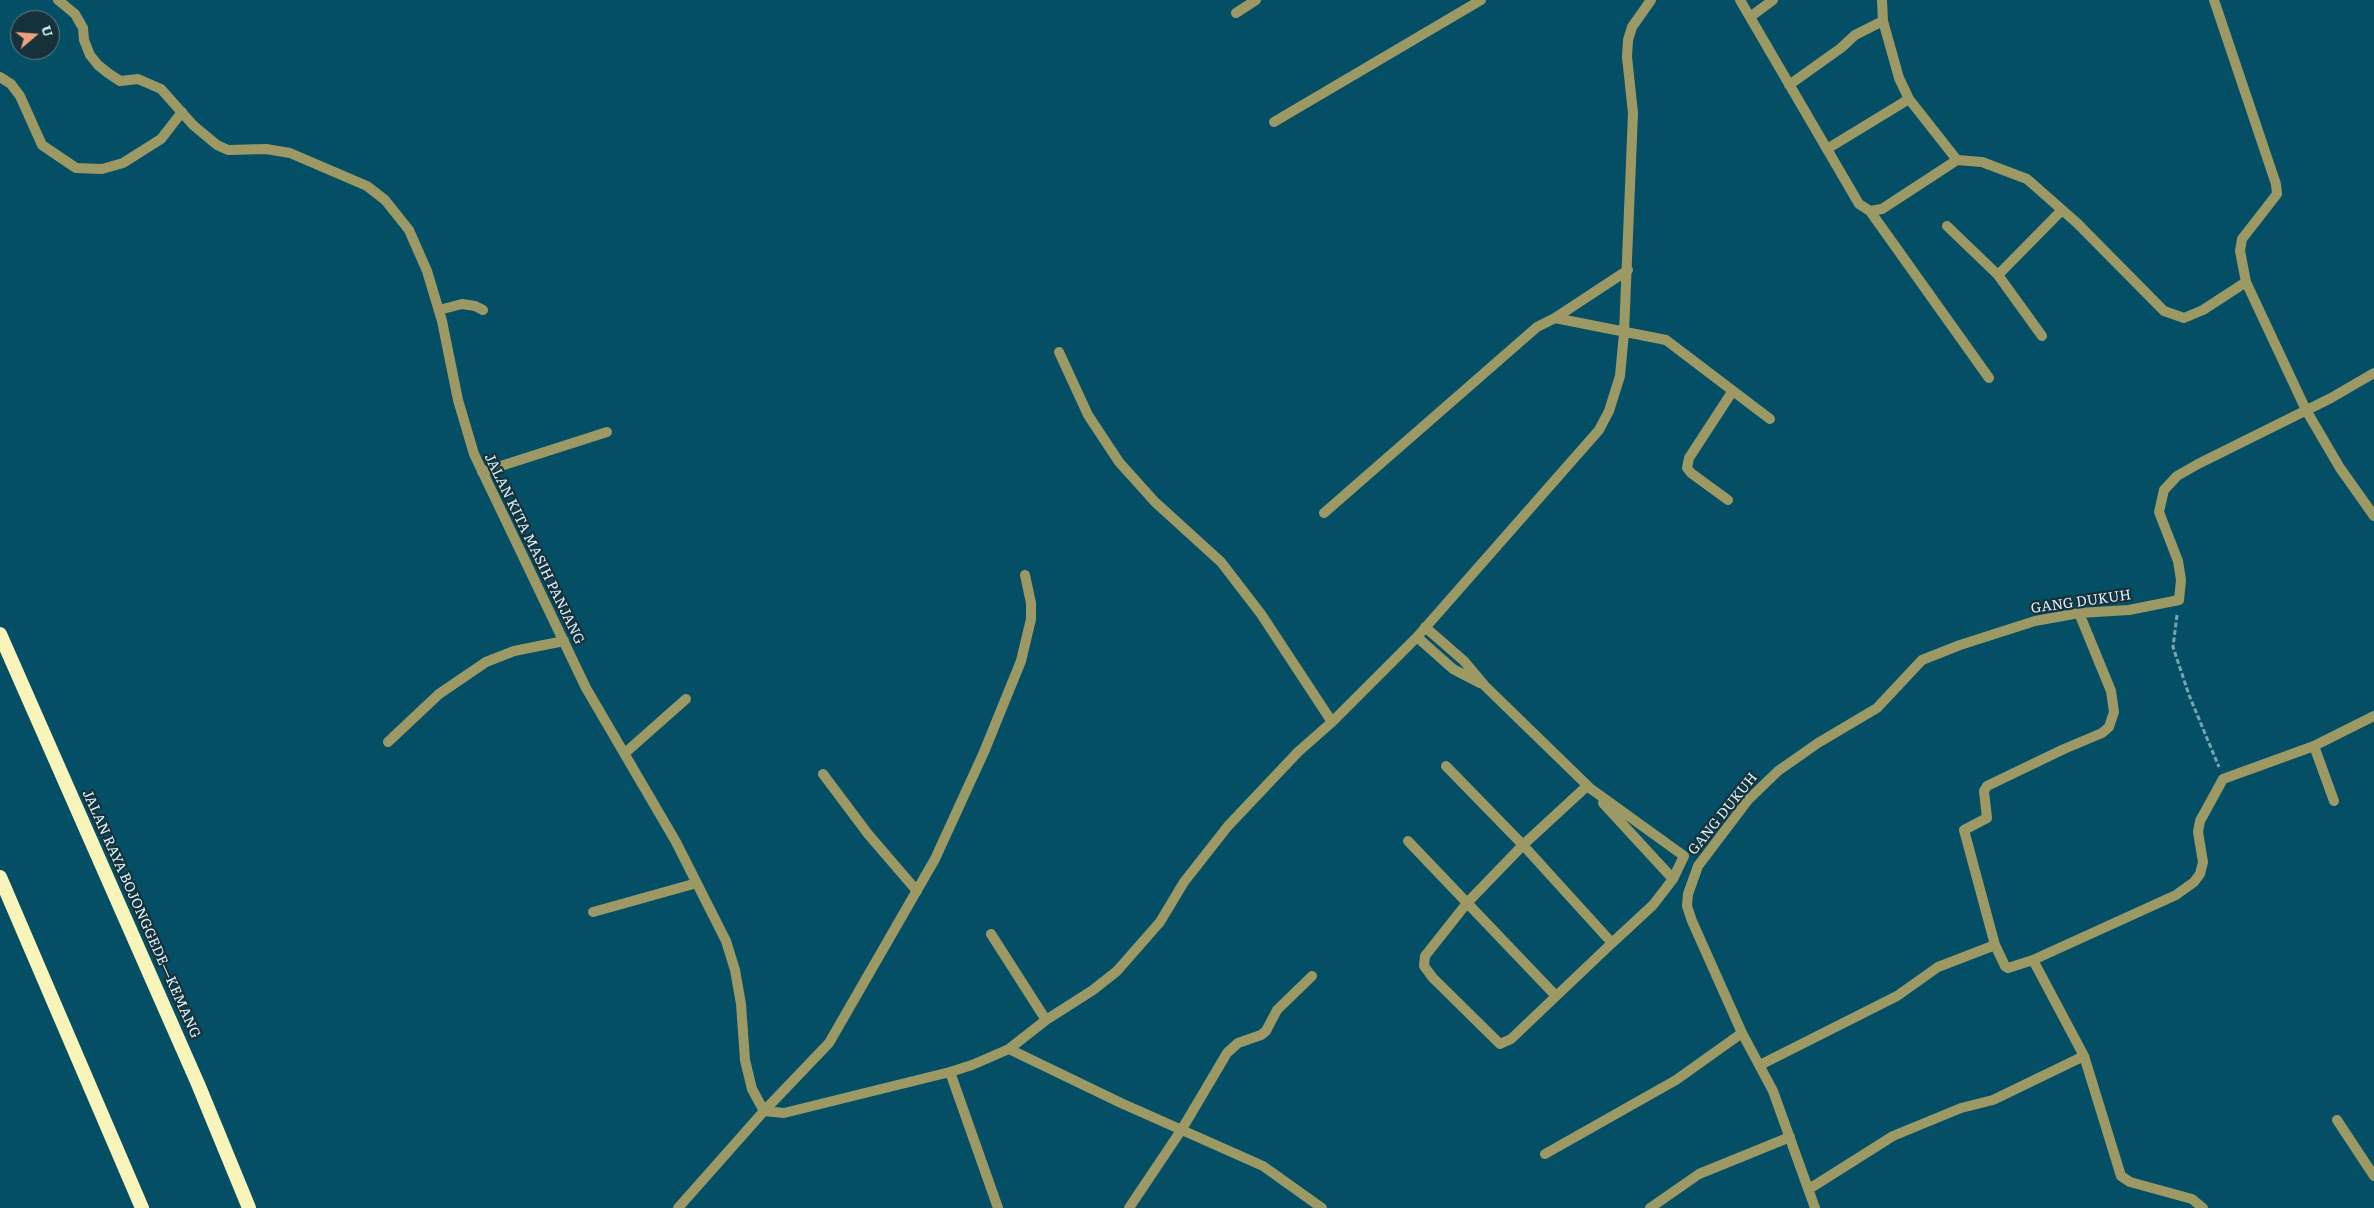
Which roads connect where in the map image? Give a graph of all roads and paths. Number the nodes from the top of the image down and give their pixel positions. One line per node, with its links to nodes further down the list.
1 (58, 0): 15 (street, JALAN KITA MASIH PANJANG)
2 (1256, 0): 9 (street)
3 (1481, 0): 16 (street)
4 (1651, 0): 22 (street)
5 (1740, 0): 10 (street)
6 (1773, 0): 10 (street)
7 (1882, 0): 11 (street)
8 (2214, 0): 24 (street)
9 (1236, 13)
10 (1750, 17): 13 (street)
11 (1882, 21): 13 (street); 14 (street)
12 (0, 77): 15 (street)
13 (1789, 84): 17 (street)
14 (1908, 99): 17 (street); 18 (street)
15 (182, 112): 25 (street, JALAN KITA MASIH PANJANG)
16 (1274, 122)
17 (1827, 149): 20 (street)
18 (1957, 160): 19 (street); 20 (street)
19 (2062, 210): 23 (street); 24 (street)
20 (1870, 211): 32 (street)
21 (1947, 226): 23 (street)
22 (1628, 270): 27 (street); 28 (street)
23 (1998, 275): 29 (street)
24 (2246, 282): 34 (street)
25 (439, 310): 26 (street); 37 (street, JALAN KITA MASIH PANJANG)
26 (483, 310)
27 (1555, 318): 28 (street); 39 (street)
28 (1624, 333): 33 (street); 44 (street)
29 (2042, 336)
30 (1059, 352): 51 (street)
31 (2374, 373): 34 (street)
32 (1989, 378)
33 (1732, 392): 35 (street); 38 (street)
34 (2306, 410): 40 (street); 42 (street)
35 (1770, 419)
36 (607, 432): 37 (street)
37 (482, 472): 47 (street, JALAN KITA MASIH PANJANG)
38 (1728, 500)
39 (1324, 513)
40 (2374, 516)
41 (1025, 575): 65 (street)
42 (2179, 600): 43 (street, GANG DUKUH); 57 (path)
43 (2079, 613): 70 (street); 75 (street, GANG DUKUH)
44 (1425, 627): 46 (street); 48 (street)
45 (0, 634): 88 (highway, JALAN RAYA BOJONGGEDE—KEMANG)
46 (1417, 637): 48 (street); 51 (street)
47 (564, 641): 52 (street); 54 (street, JALAN KITA MASIH PANJANG)
48 (1485, 686): 58 (street)
49 (686, 700): 54 (street)
50 (2374, 716): 53 (street)
51 (1332, 722): 74 (street)
52 (388, 742)
53 (2314, 746): 57 (street); 59 (street)
54 (625, 753): 64 (street, JALAN KITA MASIH PANJANG)
55 (1446, 766): 61 (street)
56 (823, 774): 65 (street)
57 (2224, 779): 71 (street)
58 (1588, 786): 61 (street); 63 (street); 63 (street)
59 (2334, 801)
60 (1408, 841): 66 (street)
61 (1523, 845): 66 (street); 69 (street)
62 (0, 877): 87 (highway)
63 (1673, 880): 69 (street)
64 (697, 883): 67 (street); 80 (street, JALAN KITA MASIH PANJANG)
65 (917, 891): 80 (street)
66 (1467, 903): 73 (street); 73 (street)
67 (593, 912)
68 (990, 934): 74 (street)
69 (1612, 942): 73 (street)
70 (1995, 945): 71 (street); 78 (street)
71 (2033, 960): 77 (street)
72 (1312, 976): 82 (street)
73 (1556, 996)
74 (1046, 1020): 76 (street)
75 (1742, 1033): 78 (street, GANG DUKUH); 84 (street)
76 (1009, 1049): 79 (street); 82 (street)
77 (2084, 1056): 86 (street); 95 (street)
78 (1760, 1064): 83 (street, GANG DUKUH)
79 (950, 1072): 80 (street); 90 (street)
80 (764, 1112): 89 (street)
81 (2337, 1120): 85 (street)
82 (1182, 1129): 91 (street); 92 (street)
83 (1790, 1137): 86 (street, GANG DUKUH); 93 (street)
84 (1545, 1154)
85 (2374, 1176)
86 (1809, 1190): 94 (street, GANG DUKUH)
87 (142, 1208)
88 (249, 1208)
89 (678, 1208)
90 (998, 1208)
91 (1128, 1208)
92 (1322, 1208)
93 (1650, 1208)
94 (1815, 1208)
95 (2204, 1208)

